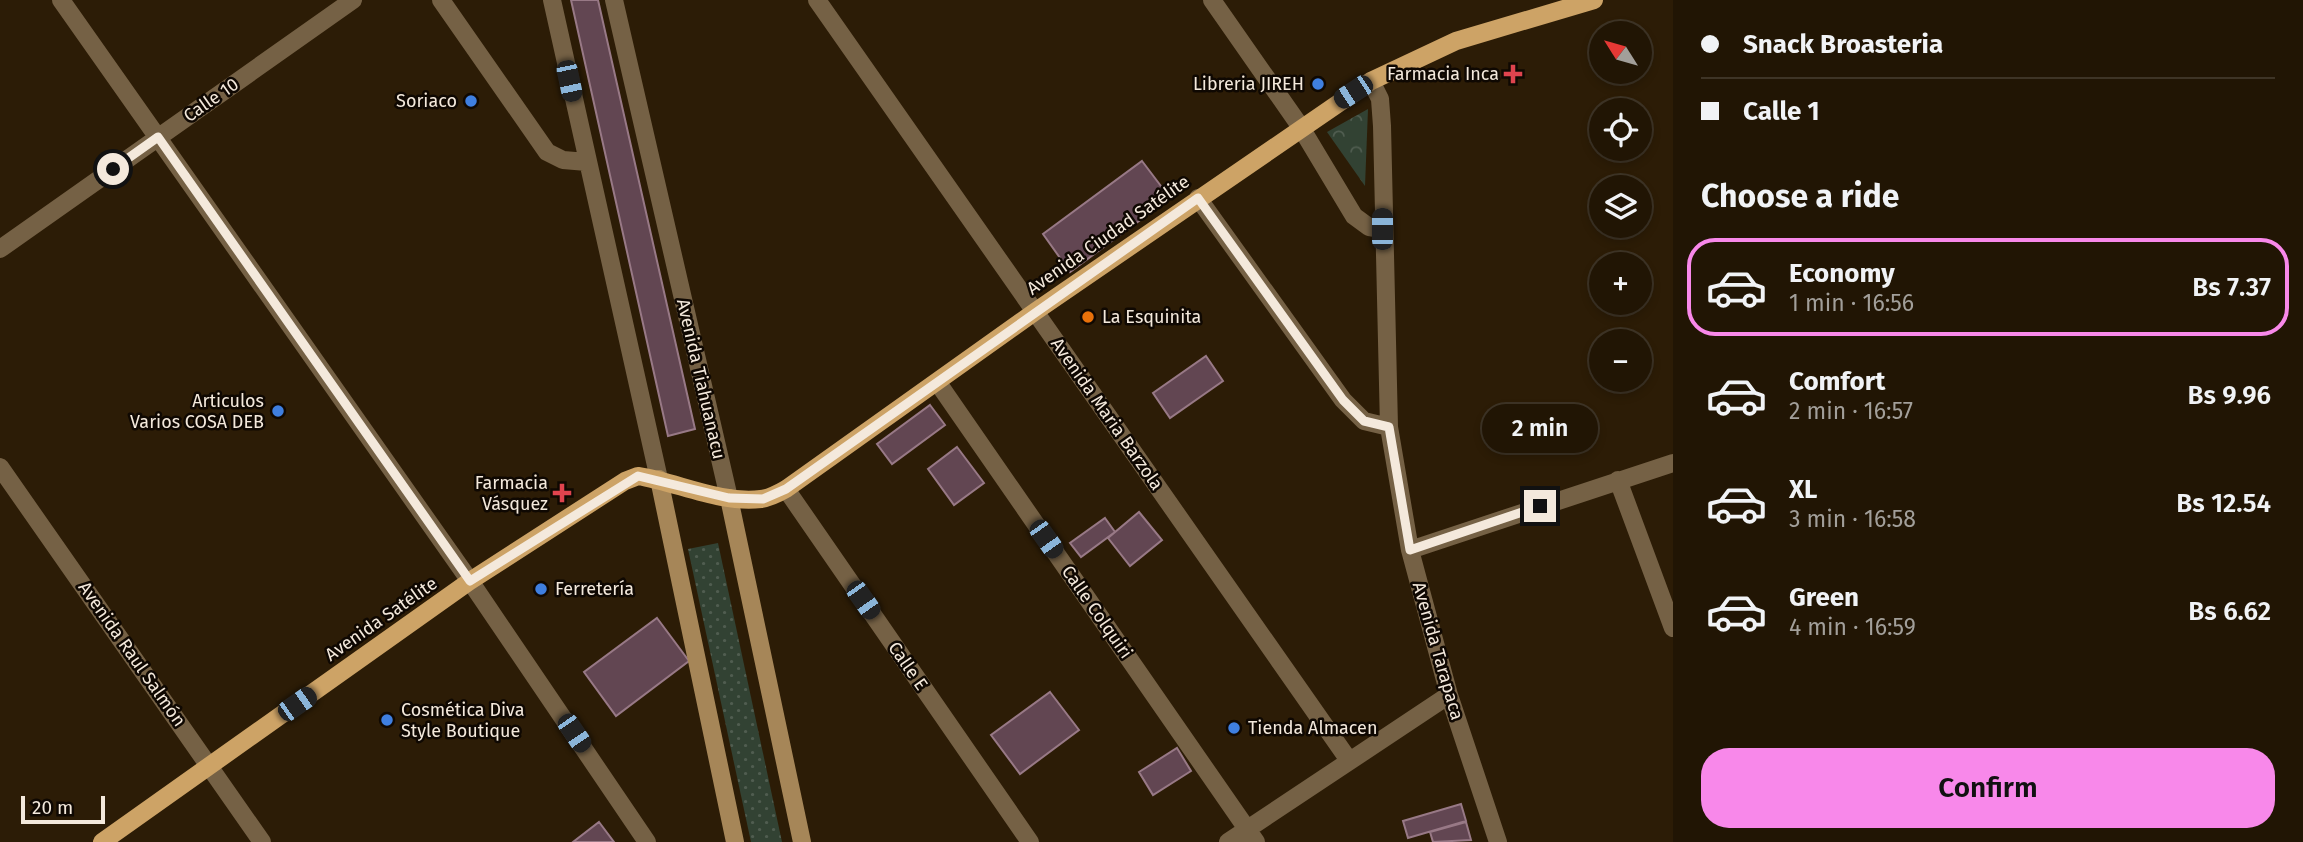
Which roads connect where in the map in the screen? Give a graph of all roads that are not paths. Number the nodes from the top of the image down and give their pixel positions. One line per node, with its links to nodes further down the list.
1 (61, 0): 12 (street)
2 (353, 0): 12 (street, Calle 10)
3 (441, 0): 13 (street)
4 (552, 0): 13 (street)
5 (614, 0): 25 (street, Avenida Tiahuanacu)
6 (817, 0): 17 (street, Avenida Maria Barzola)
7 (1212, 0): 11 (street)
8 (1594, 0): 9 (main road, Avenida Ciudad Satélite)
9 (1560, 5): 10 (main road, Avenida Ciudad Satélite)
10 (1371, 81): 11 (main road, Avenida Ciudad Satélite); 15 (street, Avenida Tarapaca)
11 (1300, 126): 14 (main road, Avenida Ciudad Satélite); 15 (street)
12 (158, 137): 16 (street, Calle 10); 27 (street)
13 (587, 162): 22 (street)
14 (1198, 198): 17 (main road, Avenida Ciudad Satélite); 19 (street)
15 (1382, 229): 19 (street, Avenida Tarapaca)
16 (0, 249)
17 (1036, 311): 18 (main road, Avenida Ciudad Satélite); 30 (street, Avenida Maria Barzola)
18 (938, 383): 24 (main road, Avenida Ciudad Satélite); 32 (street, Calle Colquiri)
19 (1389, 427): 26 (street, Avenida Tarapaca)
20 (1673, 463): 23 (street)
21 (0, 467): 31 (street, Avenida Raul Salmón)
22 (659, 479): 25 (main road, Avenida Ciudad Satélite); 27 (main road, Avenida Satélite); 36 (main road)
23 (1619, 480): 26 (street); 28 (street)
24 (786, 489): 25 (main road, Avenida Ciudad Satélite); 38 (street, Calle E)
25 (729, 498): 37 (main road, Avenida Tiahuanacu)
26 (1410, 550): 29 (street, Avenida Tarapaca)
27 (470, 581): 31 (main road, Avenida Satélite); 35 (street)
28 (1673, 628)
29 (1449, 695): 30 (street); 40 (street, Avenida Tarapaca)
30 (1348, 759): 32 (street)
31 (210, 766): 33 (main road, Avenida Satélite); 34 (street, Avenida Raul Salmón)
32 (1251, 836): 39 (street)
33 (102, 842)
34 (262, 842)
35 (647, 842)
36 (735, 842)
37 (802, 842)
38 (1030, 842)
39 (1228, 842)
40 (1498, 842)

